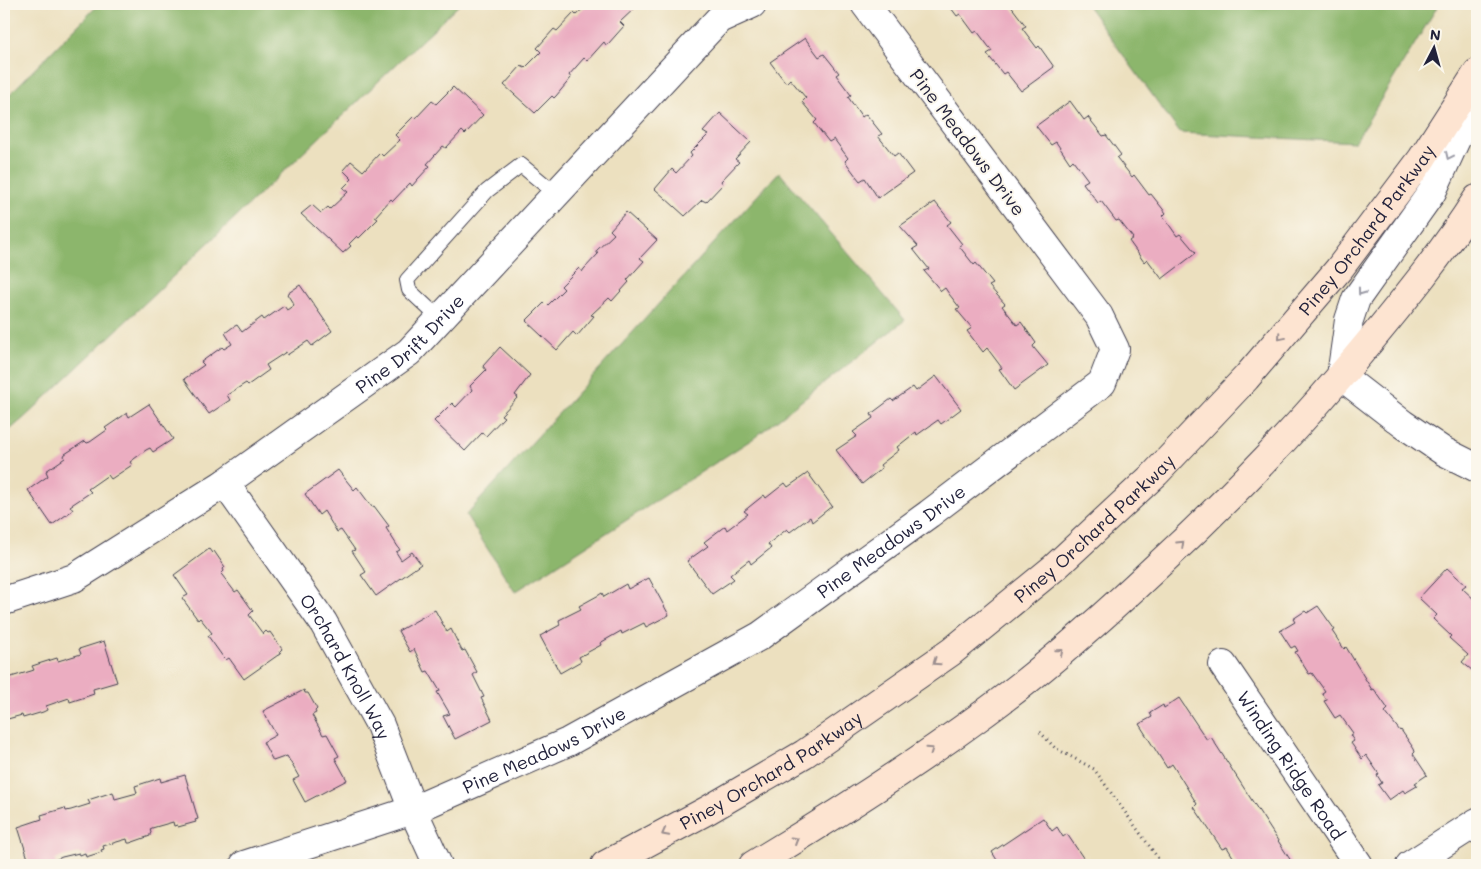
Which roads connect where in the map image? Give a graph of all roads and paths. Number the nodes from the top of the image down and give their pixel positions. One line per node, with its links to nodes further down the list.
1 (752, 4): 4 (street, Pine Drift Drive)
2 (865, 4): 13 (street, Pine Meadows Drive)
3 (1476, 75): 7 (street, one-way to 7); 17 (street, Piney Orchard Parkway, one-way to 17)
4 (556, 194): 6 (street, Pine Drift Drive); 6 (lane)
5 (1477, 199): 7 (street)
6 (440, 319): 9 (street, Pine Drift Drive)
7 (1342, 376): 8 (street); 18 (street, one-way to 7)
8 (1477, 468)
9 (225, 483): 10 (street, Pine Drift Drive); 13 (street, Orchard Knoll Way)
10 (4, 602)
11 (1223, 665): 20 (street, Winding Ridge Road)
12 (1040, 732): 19 (path)
13 (413, 810): 15 (street, Pine Meadows Drive); 16 (street, Orchard Knoll Way)
14 (1477, 822): 21 (street)
15 (244, 865)
16 (438, 865)
17 (604, 865)
18 (753, 865)
19 (1163, 865)
20 (1359, 865)
21 (1410, 865)

